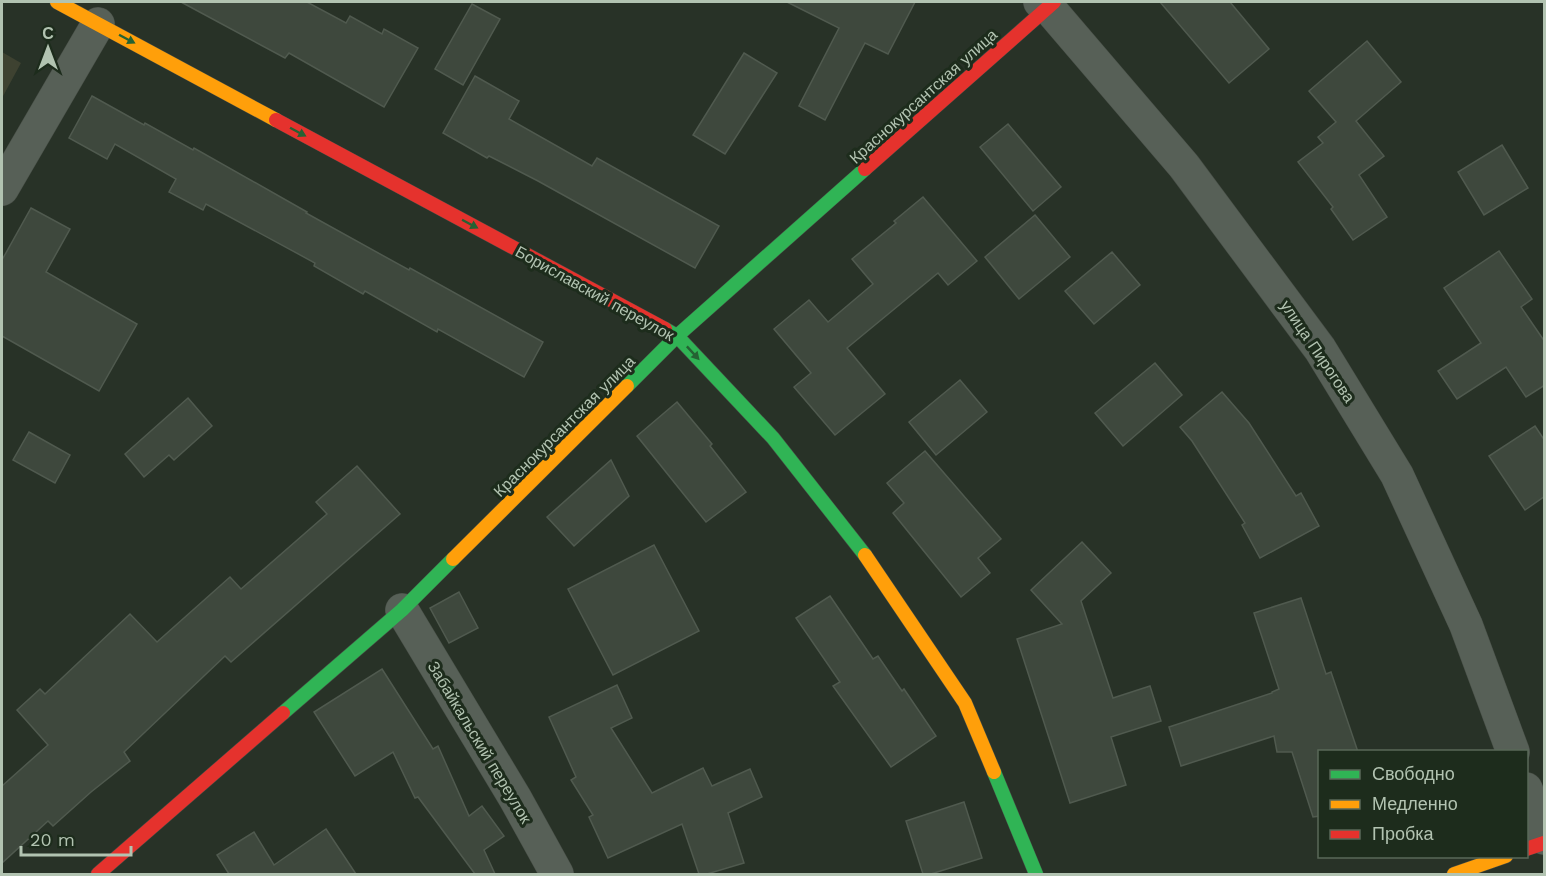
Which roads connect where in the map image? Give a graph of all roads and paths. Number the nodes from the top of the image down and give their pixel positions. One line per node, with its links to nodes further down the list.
1 (57, 2): 3 (street, Бориславский переулок)
2 (1047, 3): 5 (street, Краснокурсантская улица); 7 (street, улица Пирогова)
3 (98, 24): 4 (street); 5 (street, Бориславский переулок, one-way to 5)
4 (2, 189)
5 (677, 336): 6 (street, Краснокурсантская улица); 15 (street, Бориславский переулок, one-way to 15)
6 (402, 610): 13 (street, Краснокурсантская улица); 14 (street, Забайкальский переулок)
7 (1512, 750)
8 (1528, 792): 9 (street)
9 (1545, 838)
10 (1545, 843): 11 (street)
11 (1528, 849)
12 (1500, 858): 16 (street)
13 (98, 874)
14 (557, 874)
15 (1036, 874)
16 (1454, 874)

